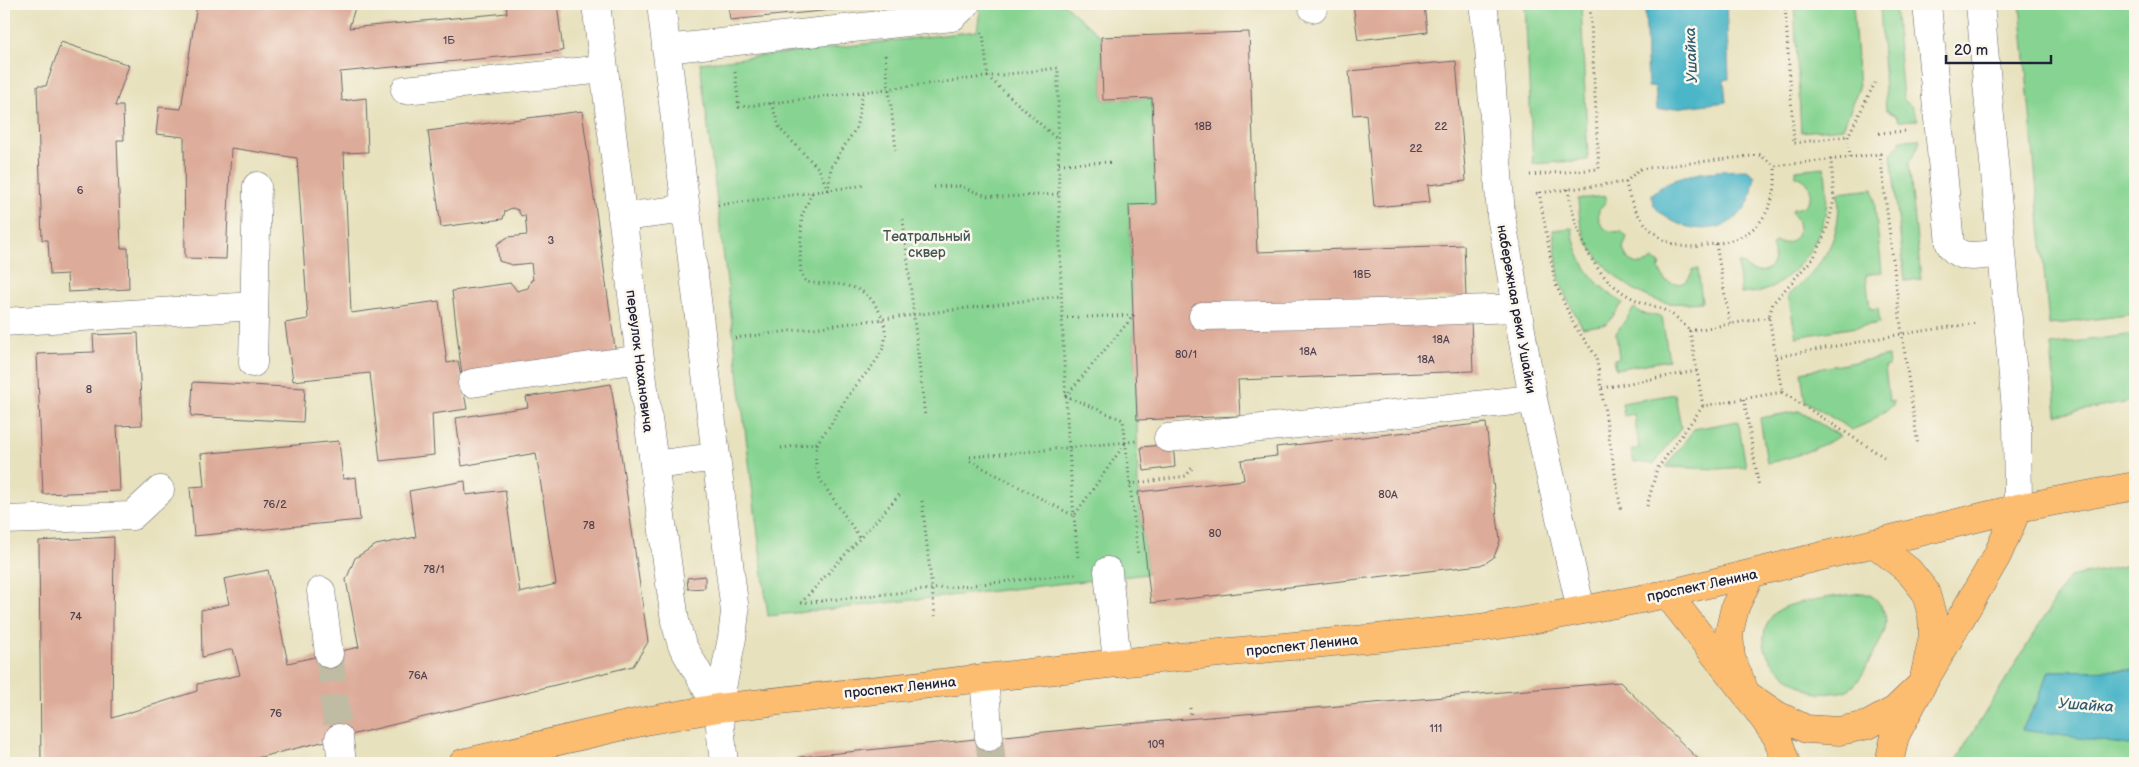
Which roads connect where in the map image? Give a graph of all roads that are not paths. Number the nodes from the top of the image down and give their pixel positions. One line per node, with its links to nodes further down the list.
1 (596, 4): 8 (street, переулок Нахановича)
2 (661, 4): 7 (street, переулок Нахановича)
3 (1483, 4): 15 (street, набережная реки Ушайки)
4 (1927, 4): 13 (street)
5 (1980, 4): 13 (street)
6 (959, 10): 7 (street)
7 (666, 49): 11 (street, переулок Нахановича)
8 (604, 69): 9 (street); 12 (street, переулок Нахановича)
9 (405, 90)
10 (257, 186): 14 (street)
11 (686, 209): 12 (street); 23 (street, переулок Нахановича)
12 (622, 217): 18 (street, переулок Нахановича)
13 (2001, 252): 27 (street)
14 (254, 306): 17 (street); 19 (street)
15 (1517, 308): 16 (street); 21 (street, набережная реки Ушайки)
16 (1204, 316)
17 (4, 322)
18 (640, 359): 20 (street); 24 (street, переулок Нахановича)
19 (253, 363)
20 (472, 383)
21 (1533, 399): 22 (street); 34 (street, набережная реки Ушайки)
22 (1168, 438)
23 (716, 457): 24 (street); 40 (street, переулок Нахановича)
24 (654, 465): 40 (street, переулок Нахановича)
25 (2135, 486): 27 (main road, проспект Ленина)
26 (160, 490): 28 (street)
27 (2018, 508): 29 (main road, проспект Ленина); 38 (main road)
28 (4, 520)
29 (1874, 543): 31 (main road, проспект Ленина); 38 (main road)
30 (1108, 571): 36 (street)
31 (1750, 575): 33 (main road, проспект Ленина); 39 (main road)
32 (321, 591): 35 (street)
33 (1667, 594): 34 (main road, проспект Ленина); 39 (main road)
34 (1581, 610): 36 (main road, проспект Ленина)
35 (329, 654)
36 (1117, 664): 37 (main road, проспект Ленина)
37 (984, 678): 40 (main road, проспект Ленина); 41 (street)
38 (1923, 683): 39 (main road); 45 (main road)
39 (1746, 694): 44 (main road)
40 (718, 708): 42 (main road, проспект Ленина); 43 (street, переулок Нахановича)
41 (989, 737)
42 (462, 763)
43 (724, 763)
44 (1786, 763)
45 (1889, 763)

